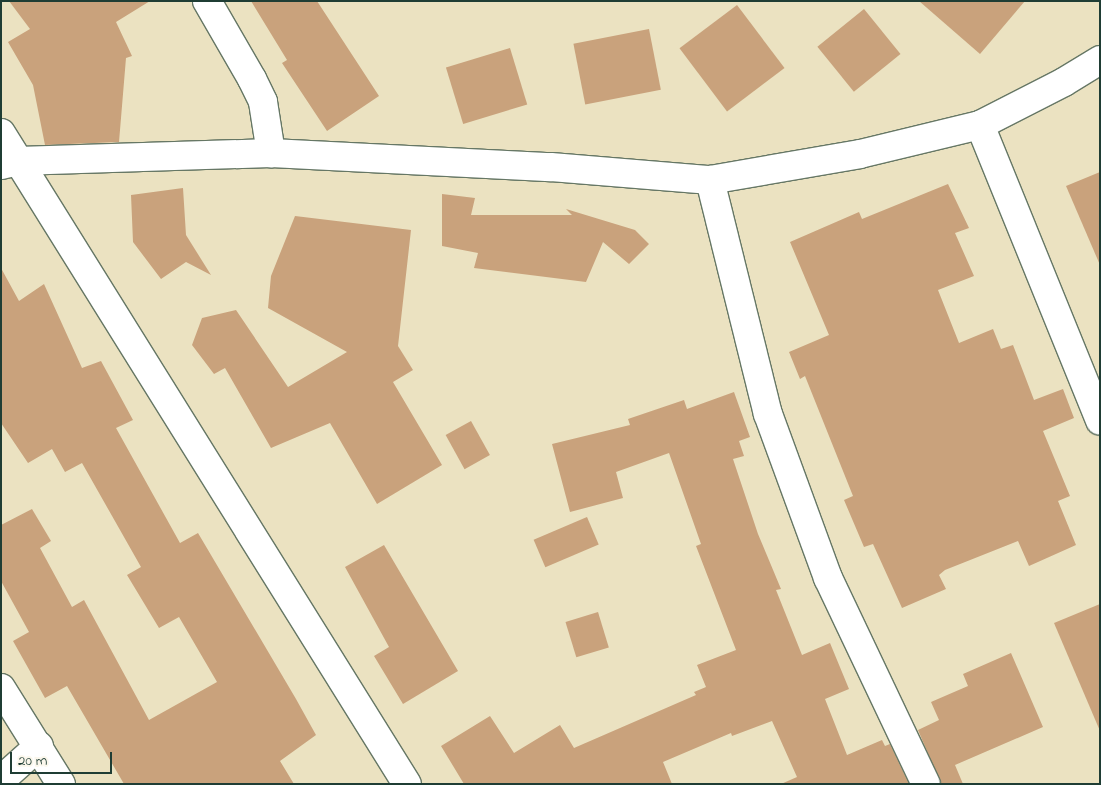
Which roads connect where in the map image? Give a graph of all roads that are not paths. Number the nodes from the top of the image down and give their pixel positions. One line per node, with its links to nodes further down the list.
1 (207, 1): 5 (street)
2 (1100, 60): 3 (street)
3 (980, 125): 7 (street); 8 (street)
4 (1, 133): 6 (street)
5 (271, 153): 6 (street); 7 (street)
6 (10, 163): 13 (street)
7 (710, 180): 14 (street)
8 (1100, 421)
9 (1, 688): 10 (street)
10 (39, 746): 11 (street); 12 (street)
11 (1, 780)
12 (62, 784)
13 (407, 784)
14 (926, 784)

